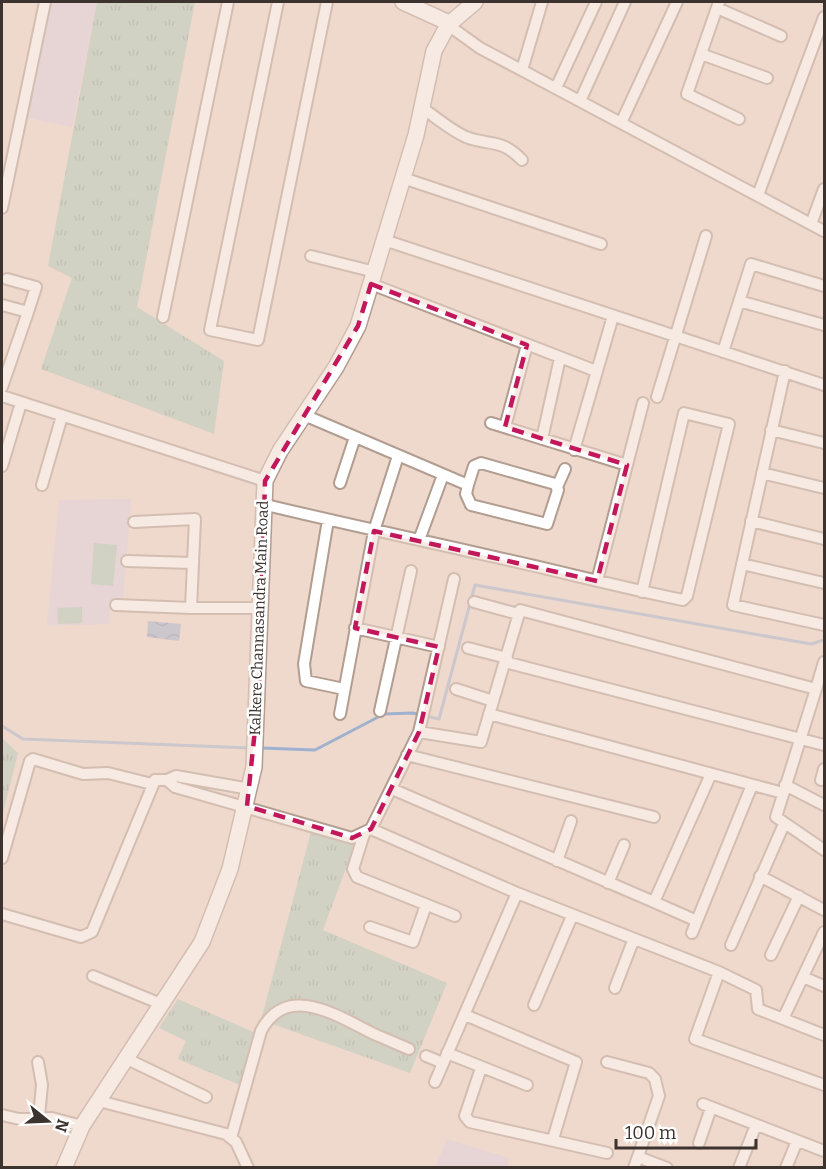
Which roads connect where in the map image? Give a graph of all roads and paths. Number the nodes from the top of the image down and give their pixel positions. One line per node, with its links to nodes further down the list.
1 (45, 2): 27 (street)
2 (228, 2): 41 (street)
3 (278, 2): 4 (street)
4 (327, 2)
5 (403, 2): 13 (main road)
6 (475, 2): 13 (main road, Kalkere Channasandra Main Road)
7 (542, 2): 16 (street)
8 (596, 2): 18 (street)
9 (625, 2): 19 (street)
10 (677, 2): 22 (street)
11 (718, 5): 14 (street); 15 (street)
12 (825, 17): 26 (street)
13 (448, 24): 16 (street); 20 (main road, Kalkere Channasandra Main Road)
14 (781, 36)
15 (701, 54): 17 (street); 21 (street)
16 (522, 70): 18 (street)
17 (767, 78)
18 (556, 88): 19 (street)
19 (580, 101): 22 (street)
20 (422, 108): 23 (street); 24 (main road, Kalkere Channasandra Main Road)
21 (739, 119)
22 (621, 123): 26 (street)
23 (522, 160)
24 (403, 178): 31 (main road, Kalkere Channasandra Main Road); 32 (street)
25 (825, 189): 28 (street)
26 (758, 195): 28 (street)
27 (2, 208)
28 (811, 224): 29 (street)
29 (825, 231)
30 (706, 236): 43 (street)
31 (384, 240): 34 (main road, Kalkere Channasandra Main Road); 40 (street)
32 (601, 244)
33 (312, 256): 34 (street)
34 (373, 278): 44 (street); 55 (main road, Kalkere Channasandra Main Road)
35 (8, 279): 39 (street)
36 (825, 286): 37 (street)
37 (739, 301): 42 (street); 45 (street)
38 (2, 304): 39 (street)
39 (28, 312): 50 (street)
40 (614, 316): 43 (street); 47 (street)
41 (163, 317)
42 (825, 325)
43 (675, 336): 45 (street); 52 (street)
44 (527, 345): 46 (street); 58 (street)
45 (723, 352): 48 (street)
46 (560, 358): 47 (street); 61 (street)
47 (596, 371): 63 (street)
48 (784, 371): 49 (street); 59 (street)
49 (825, 385)
50 (2, 387)
51 (2, 396): 53 (street)
52 (657, 397)
53 (21, 403): 56 (street); 66 (street)
54 (643, 403): 65 (street)
55 (304, 415): 60 (street); 70 (main road, Kalkere Channasandra Main Road)
56 (62, 416): 70 (street); 72 (street)
57 (490, 423): 58 (street)
58 (505, 427): 61 (street)
59 (771, 430): 62 (street); 68 (street)
60 (355, 437): 64 (street); 71 (street)
61 (542, 439): 63 (street)
62 (825, 443)
63 (574, 450): 65 (street)
64 (398, 456): 69 (street); 80 (street)
65 (627, 465): 88 (street)
66 (2, 466)
67 (565, 469): 74 (street)
68 (762, 473): 75 (street); 79 (street)
69 (443, 475): 73 (street); 82 (street)
70 (265, 480): 76 (main road, Kalkere Channasandra Main Road)
71 (340, 483)
72 (42, 485)
73 (468, 485): 74 (street); 74 (street)
74 (557, 487)
75 (825, 488)
76 (262, 504): 77 (street); 94 (main road, Kalkere Channasandra Main Road)
77 (328, 520): 80 (street); 103 (street)
78 (134, 522): 84 (street)
79 (751, 522): 81 (street); 85 (street)
80 (374, 531): 82 (street); 97 (street)
81 (825, 538)
82 (419, 540): 88 (street)
83 (127, 561): 84 (street)
84 (192, 563): 93 (street)
85 (742, 564): 89 (street); 96 (street)
86 (411, 571): 98 (street)
87 (454, 579): 99 (street)
88 (597, 581): 90 (street)
89 (825, 583)
90 (642, 592): 90 (street)
91 (474, 602): 95 (street)
92 (116, 605): 93 (street)
93 (191, 608): 94 (street)
94 (258, 608): 120 (main road, Kalkere Channasandra Main Road)
95 (518, 614): 101 (street); 105 (street)
96 (825, 625)
97 (355, 627): 98 (street); 103 (street)
98 (396, 637): 99 (street); 107 (street)
99 (439, 647): 110 (street)
100 (468, 648): 101 (street)
101 (506, 660): 106 (street); 111 (street)
102 (825, 662): 105 (street)
103 (344, 689): 108 (street)
104 (456, 689): 106 (street)
105 (816, 689): 111 (street)
106 (493, 701): 109 (street)
107 (380, 711)
108 (340, 714)
109 (489, 714): 110 (street); 115 (street)
110 (419, 732): 113 (street)
111 (801, 740): 112 (street); 122 (street)
112 (825, 746)
113 (407, 756): 121 (street); 125 (street)
114 (825, 769): 117 (street)
115 (711, 774): 119 (street); 137 (street)
116 (167, 780): 118 (street); 120 (street); 124 (street)
117 (821, 780)
118 (152, 784): 131 (street); 140 (street)
119 (752, 785): 122 (street); 143 (street)
120 (250, 789): 124 (main road, Kalkere Channasandra Main Road)
121 (392, 789): 128 (street); 132 (street)
122 (784, 789): 123 (street); 127 (street)
123 (825, 805)
124 (247, 806): 128 (street); 155 (main road, Kalkere Channasandra Main Road)
125 (654, 817)
126 (572, 821): 132 (street)
127 (784, 824): 130 (street); 133 (street)
128 (368, 832): 135 (street); 138 (street)
129 (624, 845): 134 (street)
130 (825, 850)
131 (2, 858)
132 (557, 861): 134 (street)
133 (760, 876): 136 (street); 148 (street)
134 (608, 883): 137 (street)
135 (517, 893): 142 (street); 157 (street)
136 (799, 896): 139 (street); 149 (street)
137 (654, 902): 143 (street)
138 (426, 905): 141 (street); 144 (street)
139 (825, 910)
140 (2, 914)
141 (455, 916)
142 (572, 916): 147 (street); 156 (street)
143 (697, 921): 145 (street)
144 (370, 927)
145 (692, 933)
146 (824, 934): 152 (street)
147 (633, 941): 150 (street); 154 (street)
148 (731, 945)
149 (771, 955)
150 (719, 972): 158 (street); 169 (street)
151 (93, 976): 155 (street)
152 (803, 977): 153 (street); 158 (street)
153 (825, 986)
154 (615, 988)
155 (161, 1004): 162 (main road, Kalkere Channasandra Main Road)
156 (534, 1005)
157 (465, 1015): 163 (street); 177 (street)
158 (783, 1019): 159 (street)
159 (825, 1035)
160 (409, 1048): 176 (street)
161 (426, 1056): 163 (street)
162 (125, 1058): 170 (street); 171 (main road, Kalkere Channasandra Main Road)
163 (445, 1058): 166 (street); 167 (street)
164 (38, 1062): 173 (street)
165 (607, 1062): 182 (street)
166 (482, 1068): 168 (street); 177 (street)
167 (435, 1082)
168 (527, 1085)
169 (825, 1085)
170 (206, 1097)
171 (99, 1101): 175 (main road, Kalkere Channasandra Main Road); 176 (street)
172 (2, 1115): 173 (street)
173 (39, 1116): 175 (street)
174 (756, 1125): 178 (street); 179 (street); 186 (street)
175 (82, 1126): 183 (main road, Kalkere Channasandra Main Road)
176 (231, 1137): 184 (street)
177 (553, 1139): 181 (street)
178 (797, 1141): 180 (street); 187 (street)
179 (699, 1143)
180 (825, 1151)
181 (607, 1153)
182 (636, 1162): 185 (street)
183 (64, 1167)
184 (248, 1167)
185 (667, 1167)
186 (739, 1167)
187 (786, 1167)

